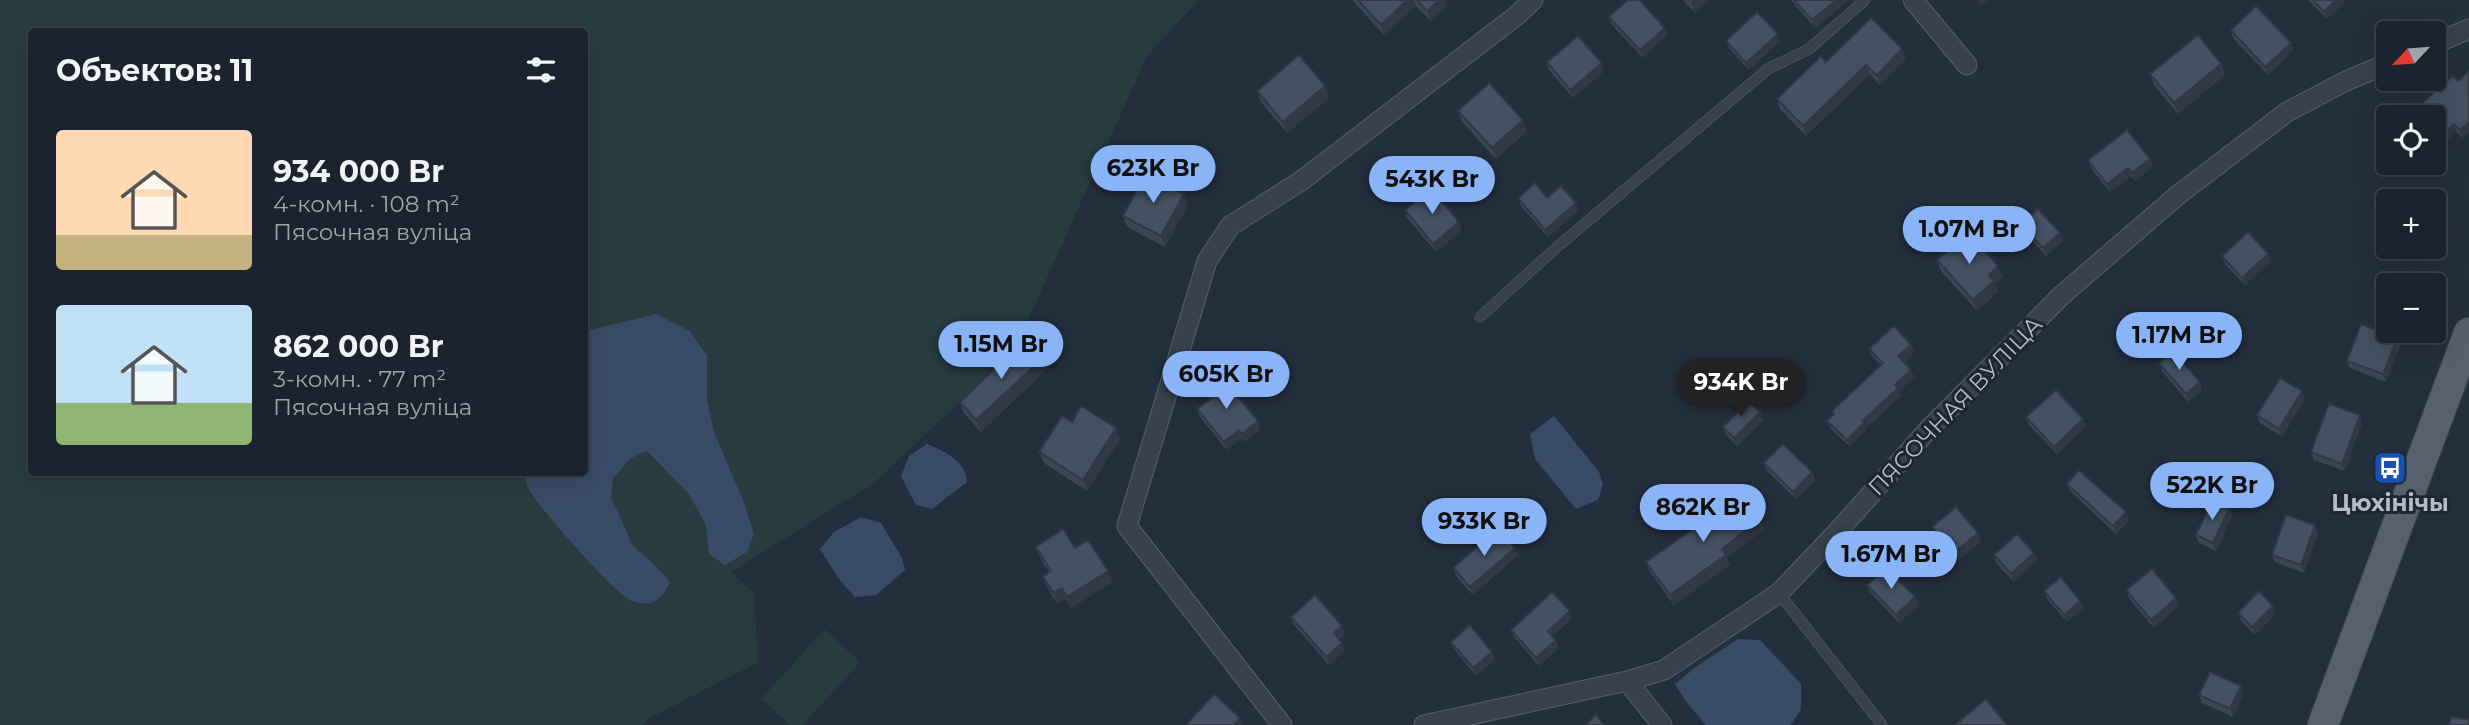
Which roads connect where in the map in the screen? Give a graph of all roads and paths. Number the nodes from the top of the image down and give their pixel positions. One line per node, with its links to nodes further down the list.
1 (1533, 0): 12 (street)
2 (1865, 0): 8 (lane)
3 (1913, 0): 6 (street)
4 (2469, 29): 5 (street)
5 (2446, 39)
6 (1967, 65)
7 (2376, 68): 10 (street, ПЯСОЧНАЯ ВУЛІЦА)
8 (1480, 317)
9 (2469, 333): 16 (main road)
10 (1779, 593): 11 (street, ПЯСОЧНАЯ ВУЛІЦА); 15 (lane)
11 (1627, 681): 13 (street, ПЯСОЧНАЯ ВУЛІЦА); 14 (street)
12 (1282, 725)
13 (1424, 725)
14 (1662, 725)
15 (1882, 725)
16 (2323, 725)

